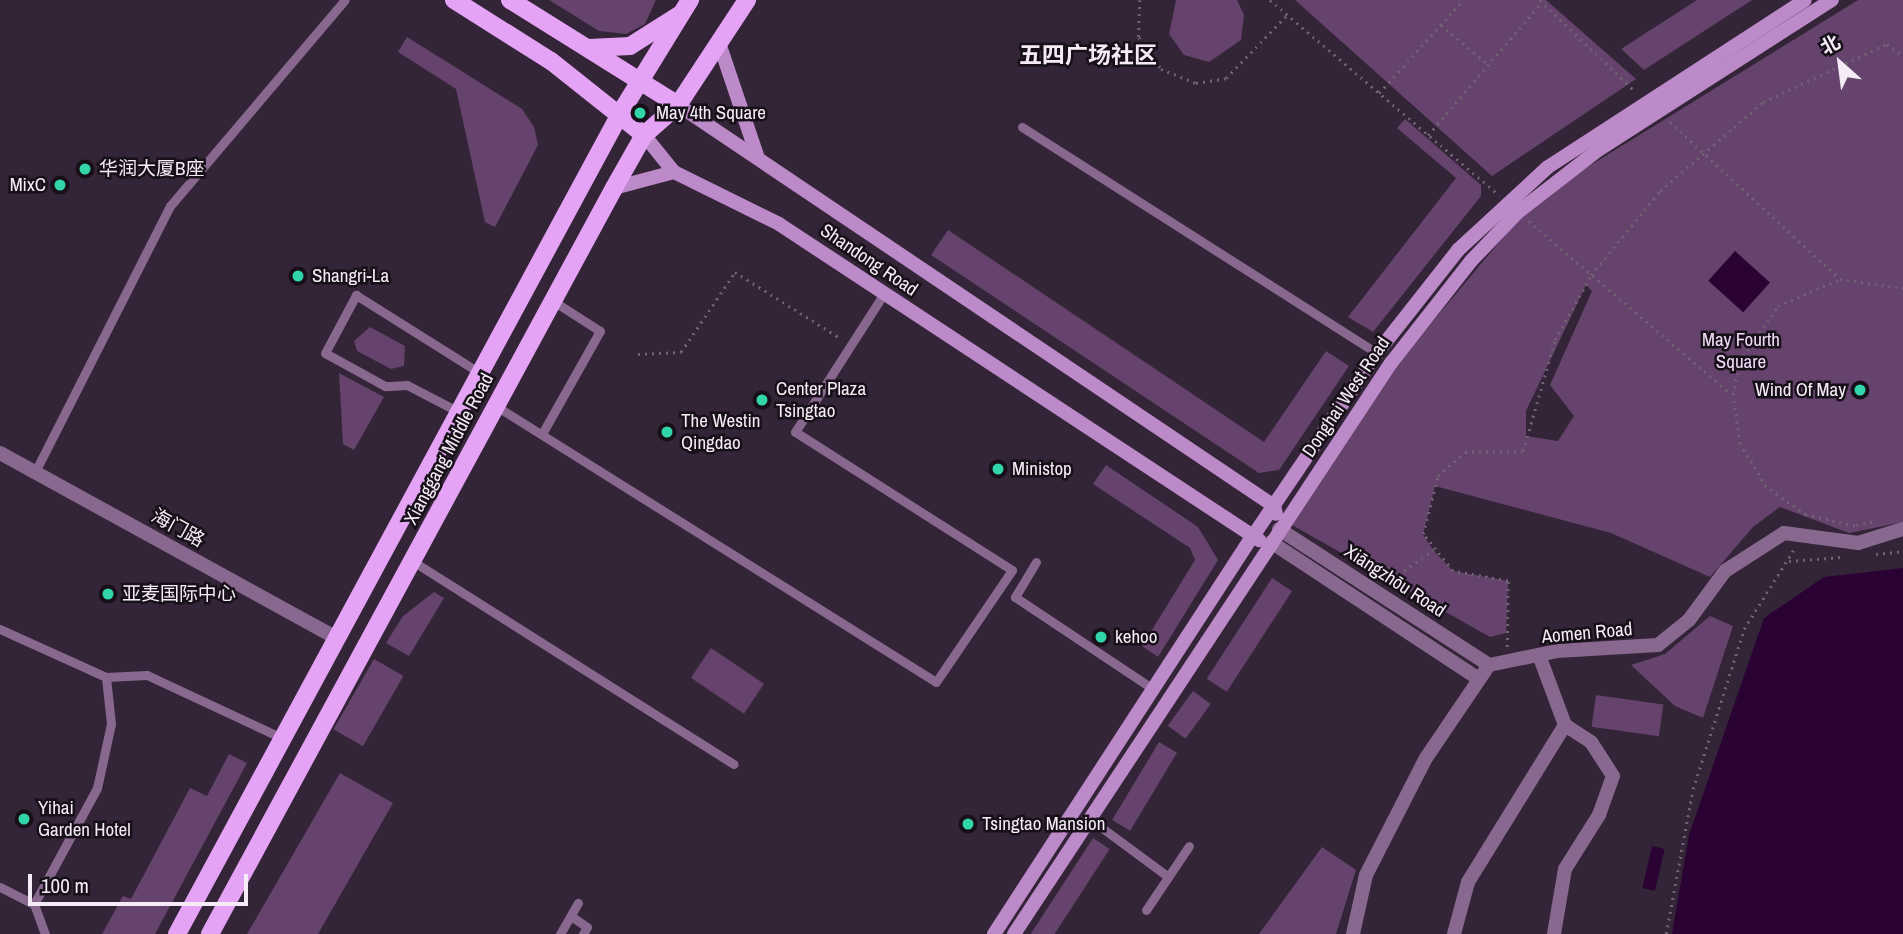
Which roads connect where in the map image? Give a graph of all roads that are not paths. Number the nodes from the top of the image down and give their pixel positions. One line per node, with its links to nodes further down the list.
1 (345, 0): 26 (lane)
2 (454, 0): 12 (main road, Shandong Road)
3 (510, 0): 9 (main road, Shandong Road)
4 (747, 0): 8 (main road, Xianggang Middle Road)
5 (1805, 0): 20 (main road, Donghai West Road)
6 (1832, 0): 29 (main road, Donghai West Road)
7 (686, 7): 9 (main road); 10 (main road, Xianggang Middle Road)
8 (719, 43): 11 (main road, Xianggang Middle Road); 15 (main road)
9 (589, 48): 10 (main road, Shandong Road)
10 (639, 82): 11 (main road, Shandong Road); 12 (main road, Xianggang Middle Road)
11 (678, 105): 14 (main road, Xianggang Middle Road); 15 (main road, Shandong Road)
12 (621, 112): 14 (main road, Shandong Road); 21 (main road, Xianggang Middle Road)
13 (1023, 127): 20 (lane)
14 (644, 135): 16 (main road, Shandong Road); 17 (main road, Xianggang Middle Road)
15 (757, 155): 27 (main road, Shandong Road)
16 (674, 172): 17 (main road); 18 (main road, Shandong Road)
17 (614, 188): 19 (main road, Xianggang Middle Road)
18 (883, 295): 24 (lane); 30 (main road, Shandong Road)
19 (553, 301): 22 (main road, Xianggang Middle Road); 24 (lane)
20 (1377, 354): 27 (main road, Donghai West Road)
21 (480, 373): 23 (main road, Xianggang Middle Road); 23 (lane)
22 (495, 405): 24 (lane); 32 (main road, Xianggang Middle Road)
23 (459, 412): 35 (main road, Xianggang Middle Road)
24 (543, 432)
25 (0, 453): 26 (street, 海门路)
26 (36, 470): 35 (street, 海门路)
27 (1274, 506): 29 (main road); 30 (main road, Donghai West Road)
28 (1903, 528): 36 (street, Aomen Road)
29 (1279, 529): 31 (main road, Donghai West Road); 37 (street, Xiāngzhōu Road)
30 (1251, 539): 31 (main road, Shandong Road); 40 (main road, Donghai West Road)
31 (1270, 542): 39 (street); 44 (main road, Donghai West Road)
32 (414, 562): 43 (lane); 55 (main road, Xianggang Middle Road)
33 (1036, 562): 40 (lane)
34 (0, 629): 38 (lane)
35 (336, 638): 42 (main road, Xianggang Middle Road)
36 (1539, 655): 37 (street, Aomen Road); 41 (street)
37 (1489, 665): 39 (street)
38 (106, 677): 42 (lane); 49 (lane)
39 (1477, 678): 59 (street)
40 (1153, 688): 57 (main road, Donghai West Road)
41 (1565, 725): 60 (street); 61 (street)
42 (282, 738): 54 (main road, Xianggang Middle Road)
43 (733, 764)
44 (1090, 819): 46 (lane); 58 (main road, Donghai West Road)
45 (1189, 846): 46 (lane)
46 (1166, 874): 50 (lane)
47 (0, 887): 49 (lane)
48 (578, 903): 51 (lane)
49 (34, 904): 53 (lane)
50 (1146, 910)
51 (571, 916): 52 (lane); 56 (lane)
52 (585, 930)
53 (44, 934)
54 (177, 934)
55 (210, 934)
56 (560, 934)
57 (994, 934)
58 (1014, 934)
59 (1353, 934)
60 (1454, 934)
61 (1554, 934)

